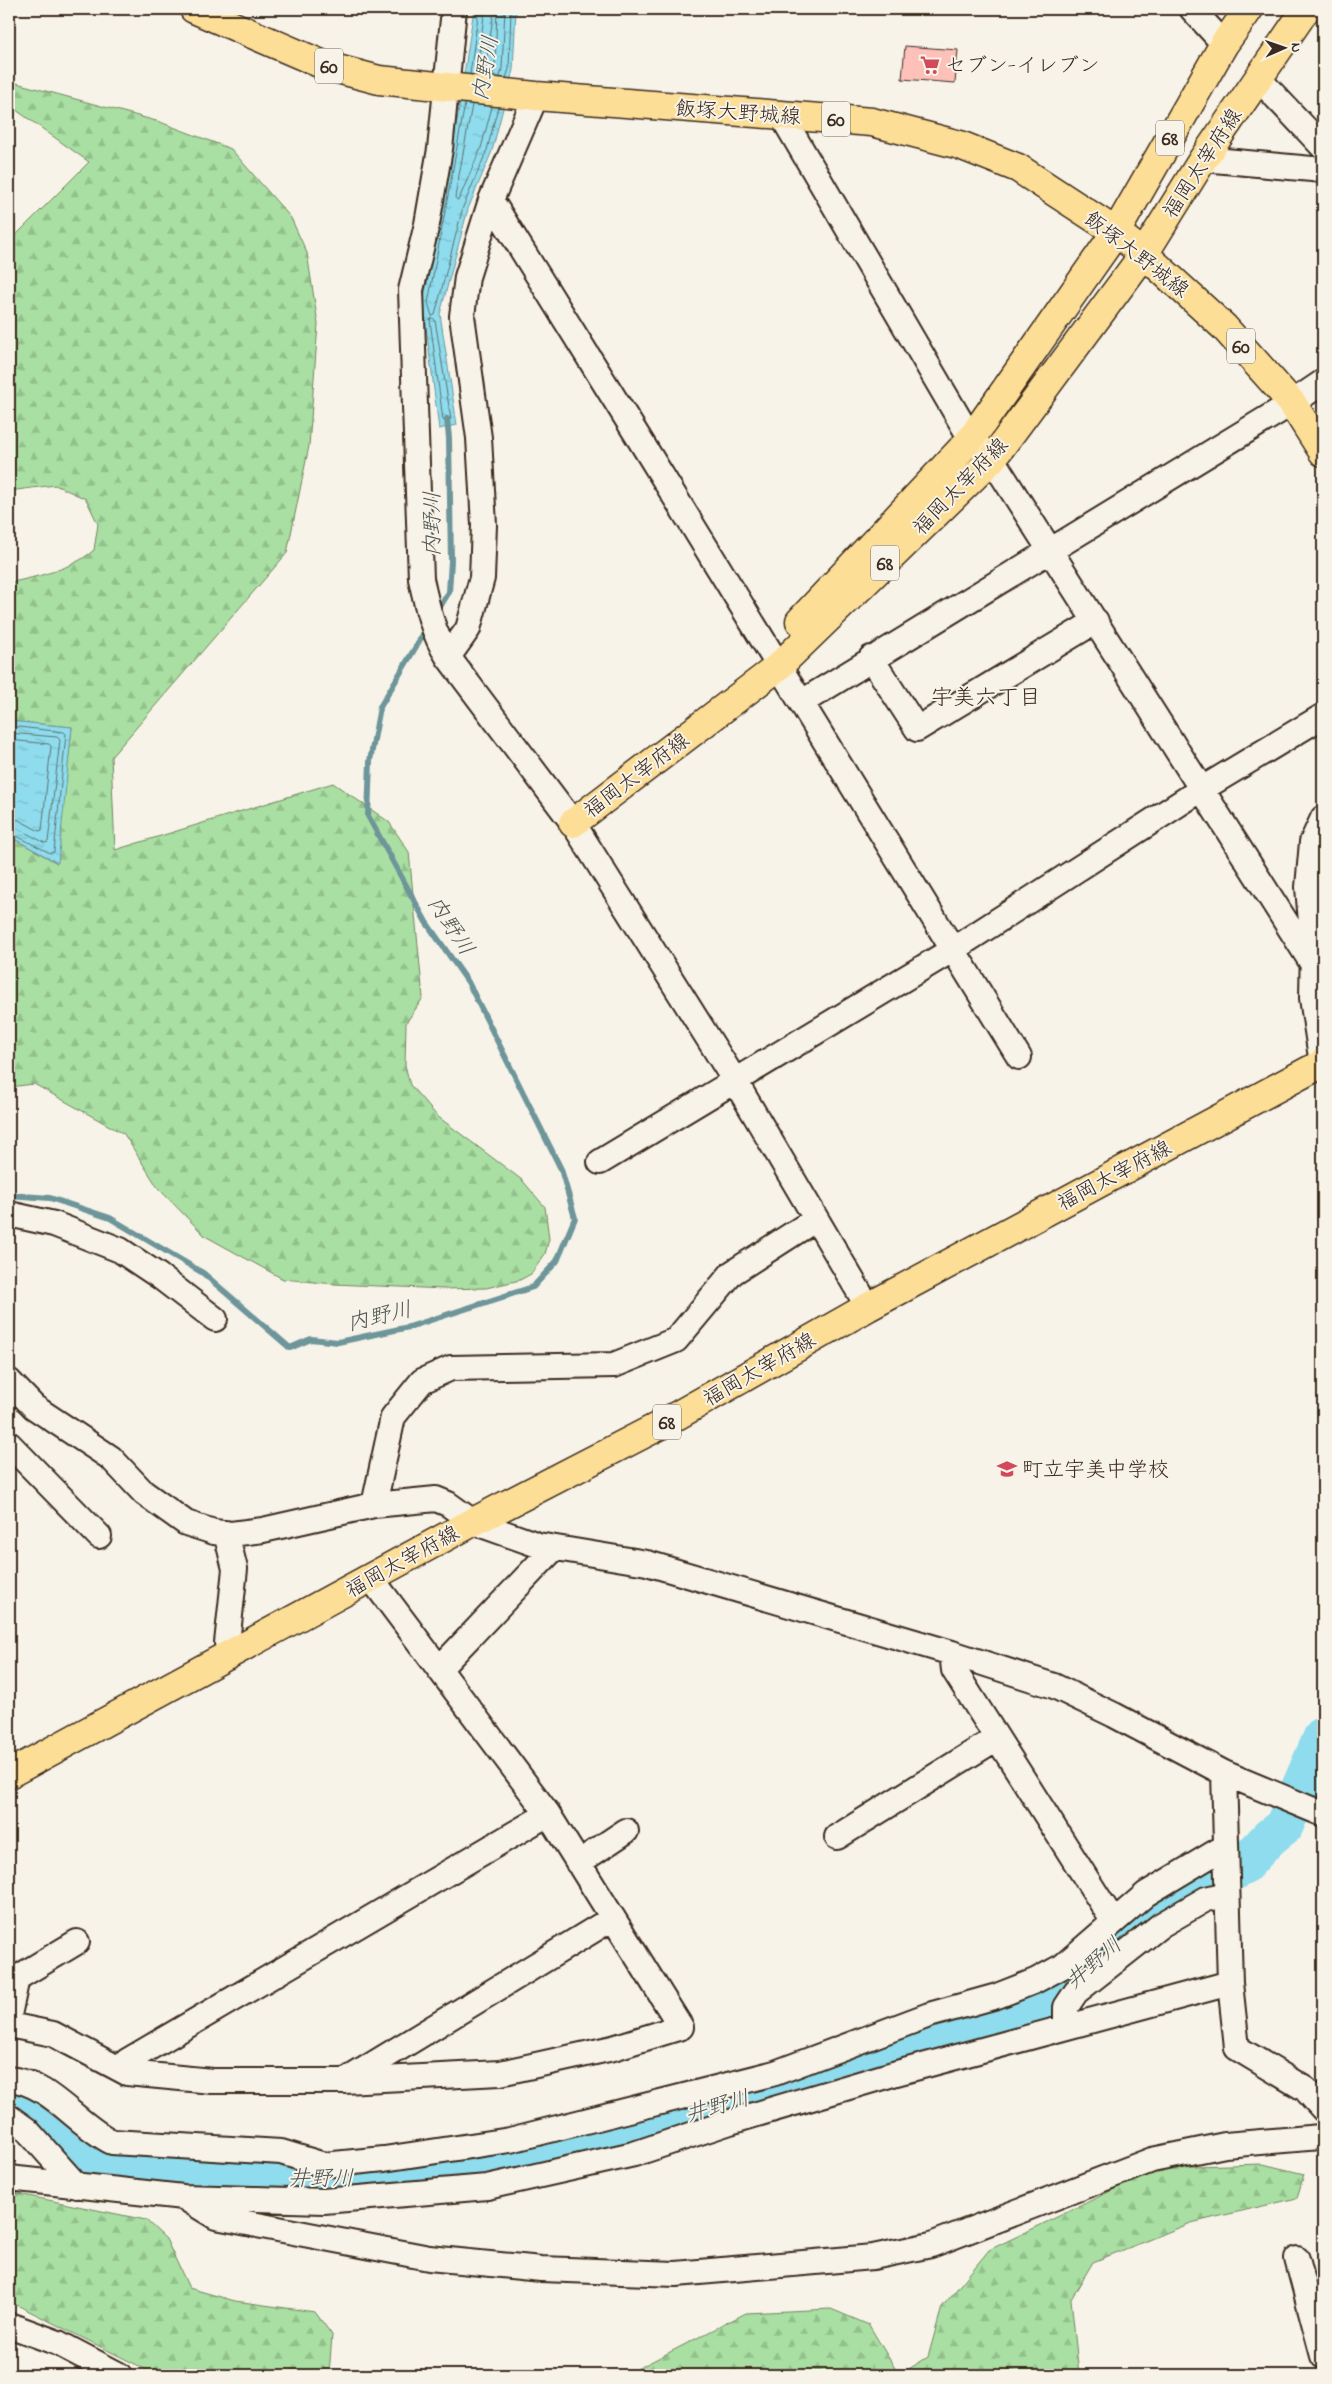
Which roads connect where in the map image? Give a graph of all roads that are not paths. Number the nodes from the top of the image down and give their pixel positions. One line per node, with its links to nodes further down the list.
1 (194, 9): 8 (main road, 飯塚大野城線 / 60)
2 (454, 9): 8 (street)
3 (1192, 9): 6 (street)
4 (1250, 9): 6 (main road, 福岡太宰府線 / 68)
5 (1306, 9): 7 (main road, 福岡太宰府線 / 68)
6 (1224, 44): 15 (main road, 福岡太宰府線 / 68)
7 (1258, 78): 11 (street); 12 (main road, 福岡太宰府線 / 68)
8 (460, 89): 9 (main road, 飯塚大野城線 / 60); 24 (street)
9 (534, 95): 10 (main road, 飯塚大野城線 / 60); 14 (street)
10 (782, 116): 15 (main road, 飯塚大野城線 / 60); 19 (street)
11 (1323, 147)
12 (1203, 158): 13 (street); 16 (main road, 福岡太宰府線 / 68)
13 (1323, 170)
14 (491, 200): 24 (street); 26 (street)
15 (1116, 232): 16 (main road, 飯塚大野城線 / 60); 19 (main road, 福岡太宰府線 / 68)
16 (1144, 254): 18 (main road, 飯塚大野城線 / 60); 21 (main road, 福岡太宰府線 / 68)
17 (1323, 382): 18 (street)
18 (1292, 403): 20 (main road, 飯塚大野城線 / 60); 22 (street)
19 (971, 439): 21 (street); 26 (main road, 福岡太宰府線 / 68)
20 (1323, 452)
21 (992, 459): 22 (street); 26 (main road, 福岡太宰府線 / 68)
22 (1050, 549): 23 (street); 25 (street)
23 (1096, 621): 25 (street); 29 (street)
24 (443, 649): 31 (street)
25 (871, 658): 27 (street)
26 (774, 660): 27 (street); 31 (main road, 福岡太宰府線 / 68)
27 (802, 702): 32 (street)
28 (1323, 716): 29 (street)
29 (1202, 789): 32 (street); 33 (street)
30 (1323, 818): 33 (street)
31 (573, 823): 36 (street)
32 (952, 950): 34 (street); 36 (street)
33 (1312, 963): 35 (street)
34 (1019, 1057)
35 (1323, 1063): 40 (main road, 福岡太宰府線 / 68)
36 (735, 1081): 37 (street); 39 (street)
37 (600, 1162)
38 (9, 1214): 41 (street)
39 (816, 1219): 40 (street); 44 (street)
40 (868, 1306): 45 (main road, 福岡太宰府線 / 68)
41 (215, 1319)
42 (9, 1381): 46 (street)
43 (9, 1444): 47 (street)
44 (374, 1505): 45 (street); 46 (street)
45 (473, 1522): 48 (street); 49 (main road, 福岡太宰府線 / 68)
46 (226, 1533): 50 (street)
47 (99, 1536)
48 (554, 1548): 51 (street); 52 (street)
49 (371, 1578): 50 (main road, 福岡太宰府線 / 68); 52 (street)
50 (232, 1653): 54 (main road, 福岡太宰府線 / 68)
51 (952, 1653): 53 (street); 55 (street)
52 (439, 1669): 56 (street)
53 (997, 1738): 59 (street); 63 (street)
54 (12, 1767)
55 (1224, 1773): 57 (street); 60 (street)
56 (548, 1814): 61 (street); 70 (street)
57 (1323, 1814)
58 (626, 1831): 61 (street)
59 (837, 1837)
60 (1226, 1846): 62 (street); 71 (street)
61 (578, 1863): 64 (street)
62 (1227, 1894): 66 (street); 69 (street)
63 (1110, 1916)
64 (613, 1918): 72 (street); 72 (street)
65 (77, 1942): 67 (street)
66 (1230, 1983): 69 (street); 73 (street)
67 (9, 2015)
68 (9, 2025): 70 (street)
69 (1066, 2026): 78 (street)
70 (127, 2073): 72 (street)
71 (9, 2078)
72 (344, 2081)
73 (1323, 2109)
74 (9, 2117): 77 (street)
75 (1323, 2135): 78 (street)
76 (9, 2178): 77 (street)
77 (77, 2186): 78 (street)
78 (184, 2197)
79 (1297, 2259): 81 (street)
80 (9, 2325): 82 (street)
81 (1323, 2356)
82 (111, 2374)

